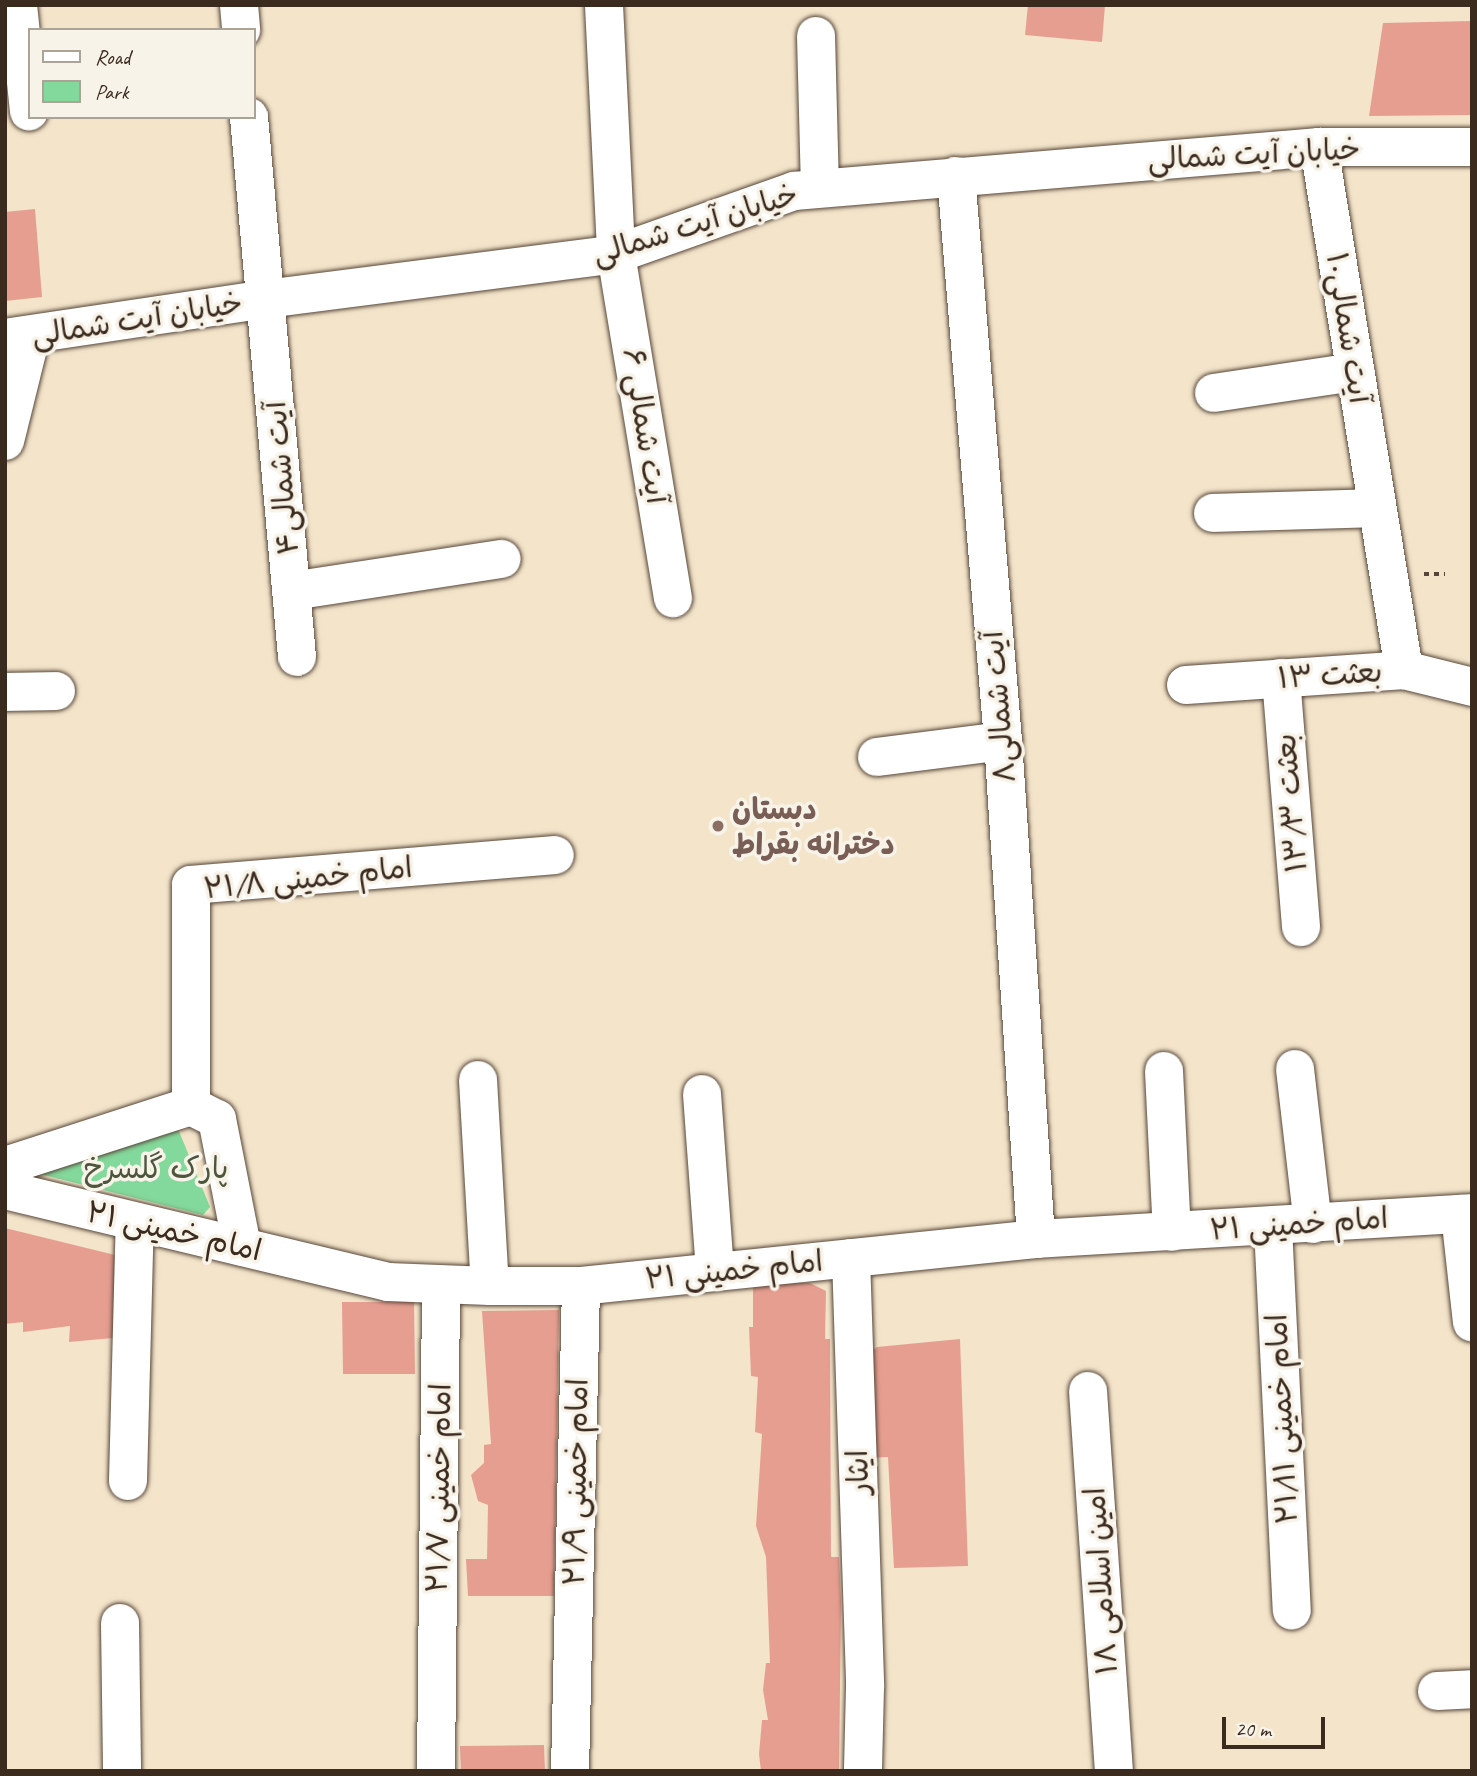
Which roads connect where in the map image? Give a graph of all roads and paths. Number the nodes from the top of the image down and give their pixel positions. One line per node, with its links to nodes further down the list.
1 (18, 5): 6 (street)
2 (239, 5): 4 (street)
3 (604, 5): 12 (street, آیت شمالی ۶)
4 (241, 28)
5 (816, 36): 11 (street)
6 (28, 101)
7 (249, 119): 13 (street, آیت شمالی۴)
8 (1319, 147): 9 (street, خیابان آیت شمالی); 10 (street, خیابان آیت شمالی); 15 (street, آیت شمالی۱۰)
9 (1472, 147)
10 (956, 176): 11 (street, خیابان آیت شمالی); 30 (street, آیت شمالی۸)
11 (820, 188): 12 (street, خیابان آیت شمالی)
12 (616, 254): 13 (street, خیابان آیت شمالی); 22 (street, آیت شمالی ۶)
13 (266, 299): 14 (street, خیابان آیت شمالی); 21 (street, آیت شمالی۴)
14 (18, 337): 17 (street)
15 (1355, 372): 16 (street); 18 (street, آیت شمالی۱۰)
16 (1214, 393)
17 (5, 441)
18 (1377, 508): 19 (street); 24 (street, آیت شمالی۱۰)
19 (1213, 513)
20 (502, 559): 21 (street)
21 (292, 591): 23 (street, آیت شمالی۴)
22 (673, 598)
23 (297, 657)
24 (1404, 670): 25 (street, بعثت ۱۳); 27 (street, بعثت ۱۳)
25 (1281, 678): 26 (street, بعثت ۱۳); 33 (street, بعثت ۱۳/۳)
26 (1186, 685)
27 (1472, 687)
28 (56, 691): 29 (street)
29 (5, 692)
30 (1003, 741): 31 (street); 46 (street, آیت شمالی۸)
31 (877, 757)
32 (555, 855): 38 (street, امام خمینی ۲۱/۸)
33 (1301, 927)
34 (1295, 1069): 43 (street)
35 (1164, 1071): 45 (street)
36 (478, 1080): 51 (street)
37 (702, 1094): 49 (street)
38 (191, 1106): 39 (street); 47 (street)
39 (5, 1166)
40 (5, 1190): 42 (street, امام خمینی ۲۱)
41 (1466, 1213): 43 (street, امام خمینی ۲۱); 53 (street)
42 (135, 1222): 47 (street, امام خمینی ۲۱); 55 (street)
43 (1313, 1224): 44 (street, امام خمینی ۲۱)
44 (1273, 1227): 45 (street, امام خمینی ۲۱); 56 (street, امام خمینی ۲۱/۱۱)
45 (1172, 1232): 46 (street, امام خمینی ۲۱)
46 (1036, 1239): 48 (street, امام خمینی ۲۱)
47 (242, 1247): 50 (street, امام خمینی ۲۱)
48 (851, 1258): 49 (street, امام خمینی ۲۱); 61 (street, ایثار)
49 (715, 1272): 52 (street, امام خمینی ۲۱)
50 (442, 1285): 51 (street, امام خمینی ۲۱); 59 (street, امام خمینی ۲۱/۷)
51 (490, 1286): 52 (street, امام خمینی ۲۱)
52 (581, 1286): 60 (street, امام خمینی ۲۱/۹)
53 (1472, 1322)
54 (1088, 1391): 62 (street, امین اسلامی ۱۸)
55 (128, 1481)
56 (1292, 1611)
57 (120, 1623): 58 (street)
58 (122, 1771)
59 (436, 1771)
60 (570, 1771)
61 (863, 1771)
62 (1114, 1771)

